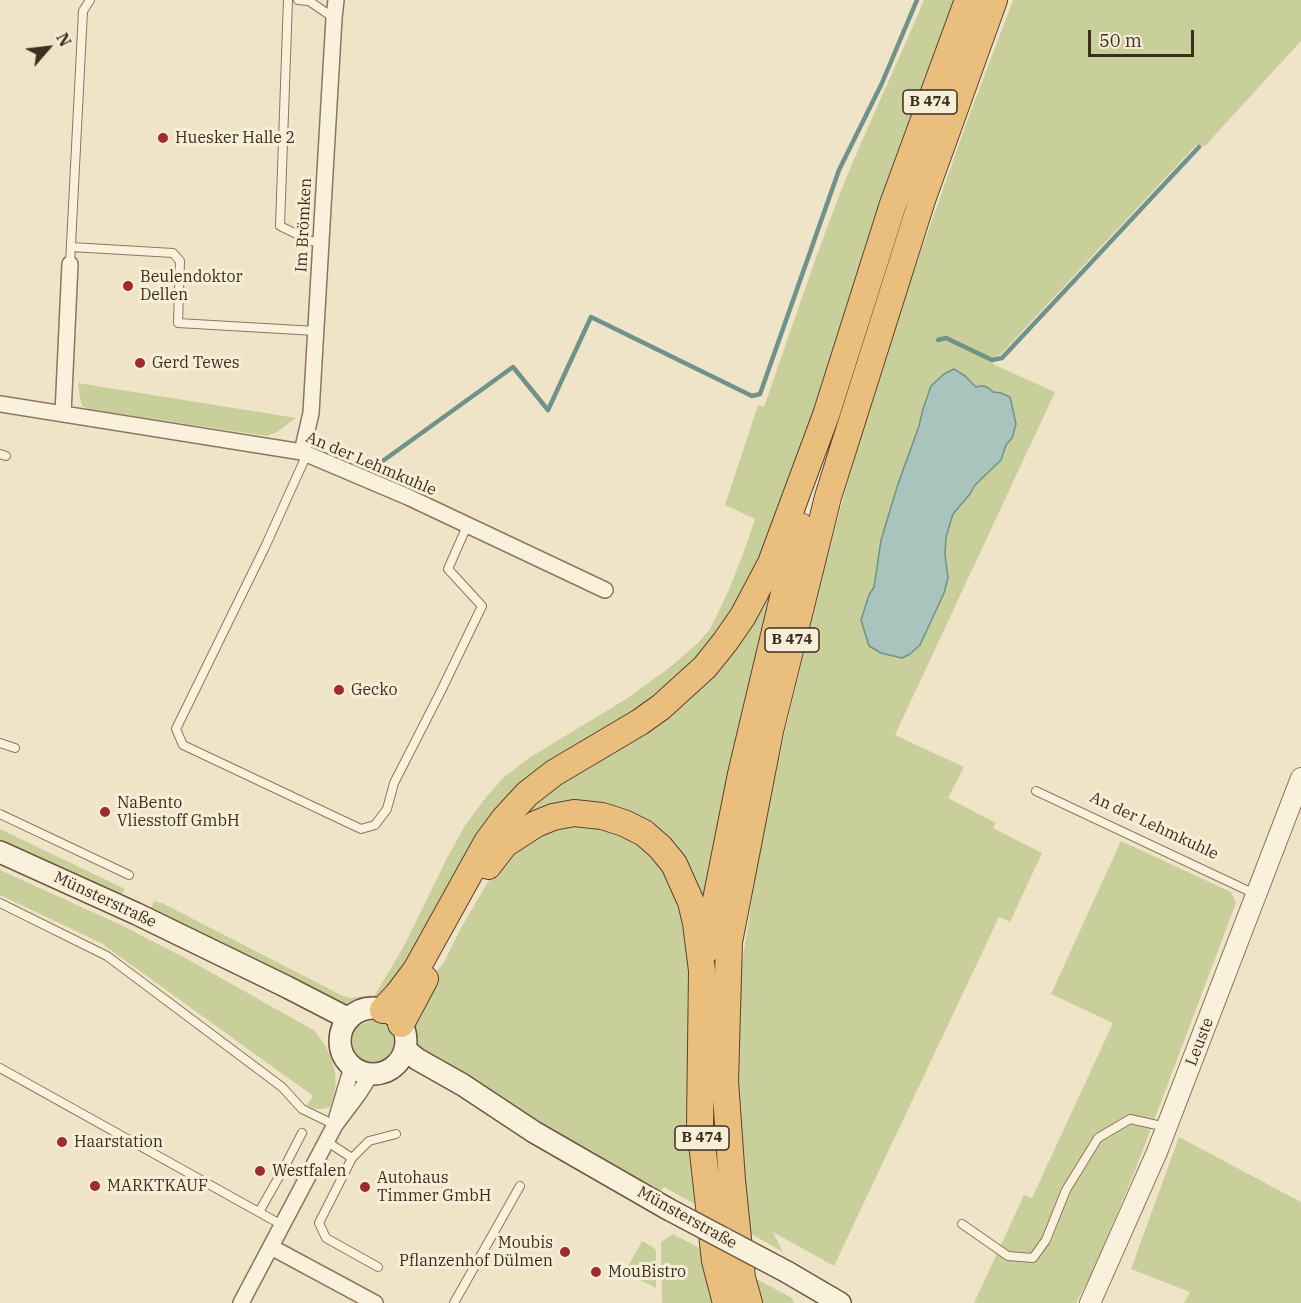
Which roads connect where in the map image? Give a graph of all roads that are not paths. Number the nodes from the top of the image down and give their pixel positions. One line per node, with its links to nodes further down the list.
1 (90, 0): 9 (lane)
2 (288, 0): 8 (lane)
3 (298, 0): 7 (lane)
4 (336, 0): 7 (street, Im Brömken)
5 (968, 0): 14 (highway, B 474)
6 (994, 0): 52 (highway, B 474)
7 (334, 18): 8 (street, Im Brömken)
8 (321, 242): 11 (street, Im Brömken)
9 (71, 247): 10 (lane); 11 (lane)
10 (70, 264): 13 (street)
11 (316, 332): 15 (street, Im Brömken)
12 (0, 404): 13 (street, An der Lehmkuhle)
13 (63, 414): 15 (street, An der Lehmkuhle)
14 (825, 415): 27 (highway, B 474); 28 (highway)
15 (304, 453): 16 (street, An der Lehmkuhle); 16 (lane)
16 (467, 526): 17 (street, An der Lehmkuhle)
17 (605, 590)
18 (0, 742): 19 (lane)
19 (15, 748)
20 (1301, 778): 25 (street, Leuste)
21 (1035, 791): 25 (lane, An der Lehmkuhle)
22 (0, 814): 24 (lane)
23 (0, 852): 29 (main road, Münsterstraße)
24 (129, 875)
25 (1256, 894): 34 (street, Leuste)
26 (0, 903): 33 (lane)
27 (702, 971): 28 (highway); 51 (highway, B 474)
28 (392, 1017): 29 (main road); 30 (main road)
29 (345, 1026): 32 (main road)
30 (405, 1049): 32 (main road); 35 (main road, Münsterstraße)
31 (0, 1068): 43 (lane)
32 (371, 1070): 33 (street); 35 (main road, Münsterstraße)
33 (334, 1125): 38 (street)
34 (1167, 1127): 44 (lane); 54 (street, Leuste)
35 (534, 1132): 53 (main road, Münsterstraße, bridge)
36 (302, 1133): 40 (lane)
37 (396, 1134): 39 (lane)
38 (326, 1141): 39 (lane); 41 (street)
39 (352, 1158): 47 (lane)
40 (284, 1168): 41 (lane); 43 (lane)
41 (306, 1179): 45 (street)
42 (520, 1186): 50 (lane)
43 (260, 1212): 45 (lane)
44 (962, 1224)
45 (282, 1225): 46 (street)
46 (271, 1247): 48 (street); 49 (street)
47 (378, 1267)
48 (241, 1303)
49 (375, 1303)
50 (454, 1303)
51 (726, 1303)
52 (749, 1303)
53 (840, 1303)
54 (1090, 1303)

